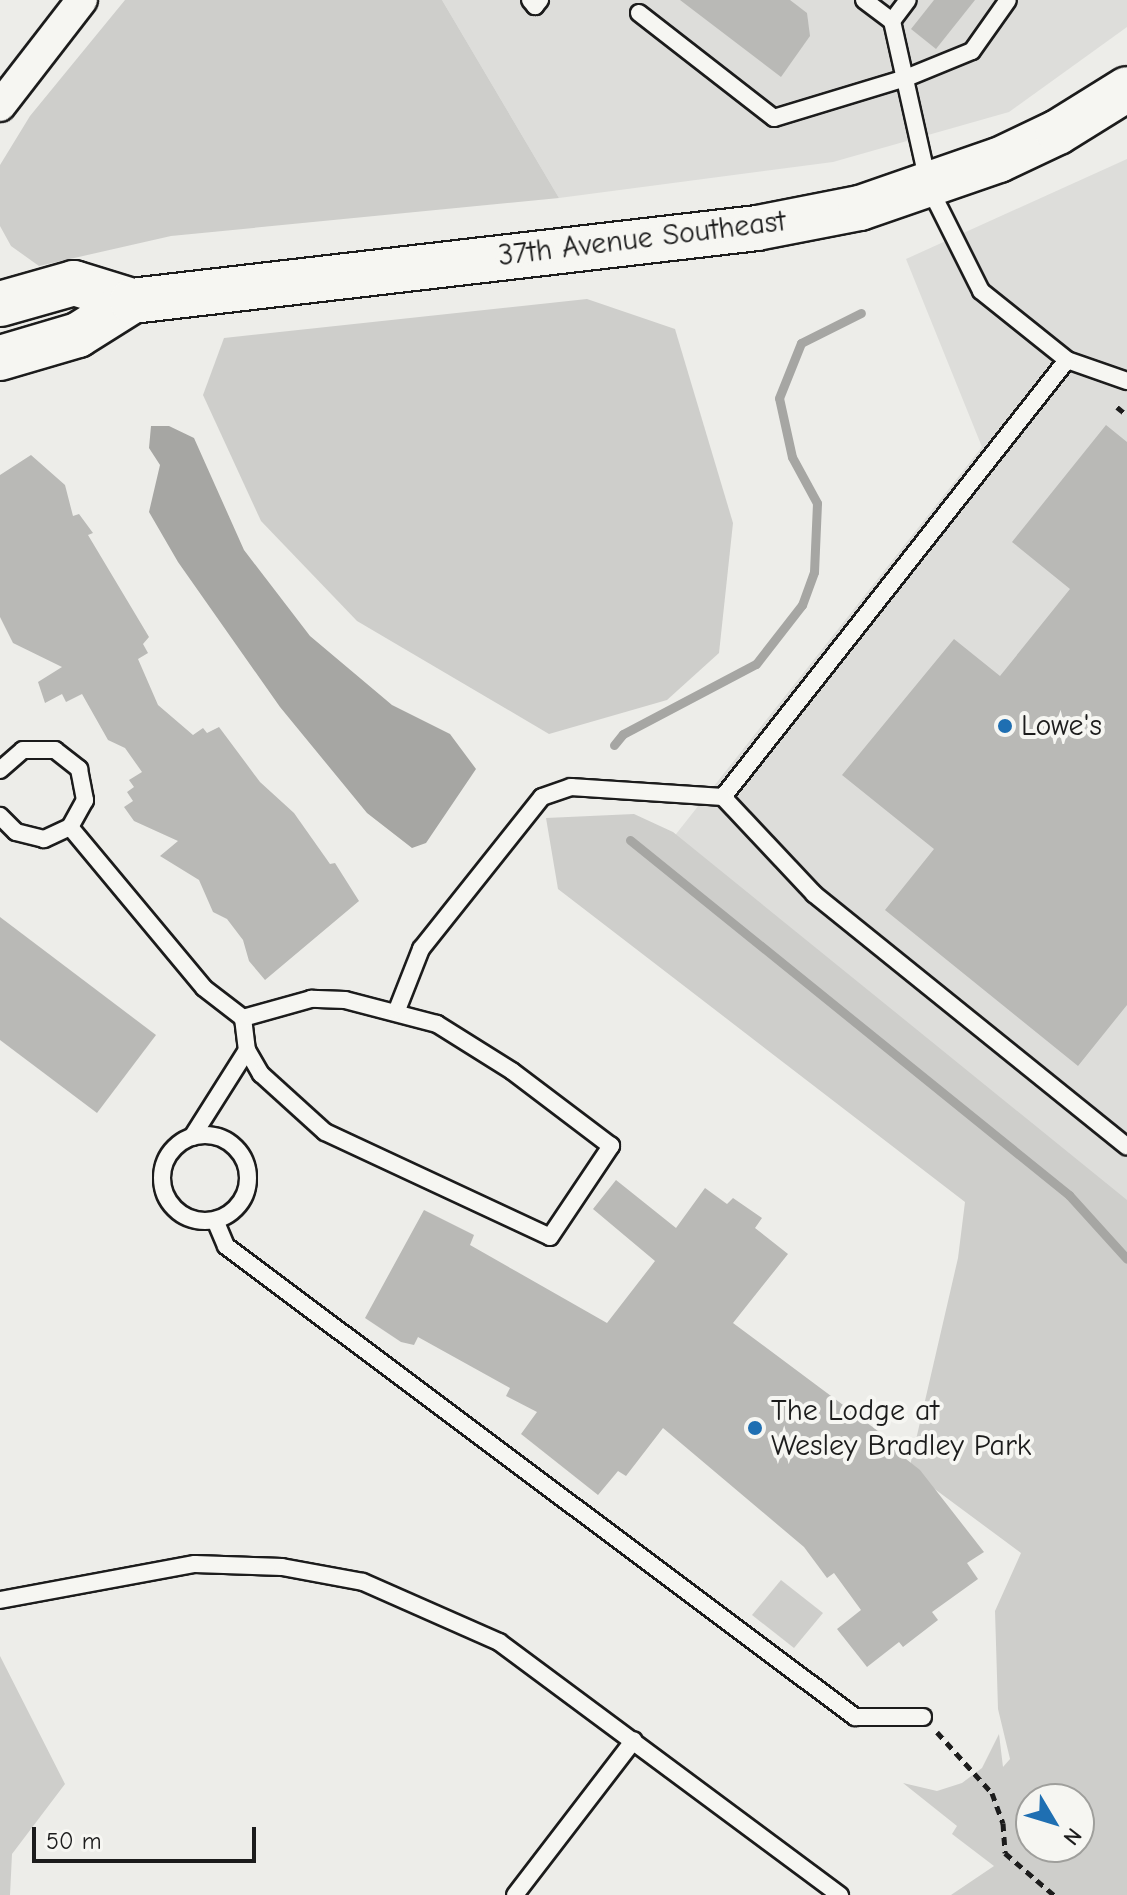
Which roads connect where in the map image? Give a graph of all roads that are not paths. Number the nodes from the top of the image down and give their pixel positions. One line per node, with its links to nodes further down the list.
1 (82, 0): 11 (street)
2 (530, 0): 3 (lane)
3 (540, 0)
4 (864, 0): 8 (lane)
5 (908, 0): 8 (lane)
6 (1008, 0): 9 (lane)
7 (639, 13): 9 (lane)
8 (892, 21): 9 (lane)
9 (906, 78): 12 (lane)
10 (1122, 91): 12 (main road, 37th Avenue Southeast)
11 (0, 106)
12 (929, 187): 13 (main road, 37th Avenue Southeast); 16 (lane)
13 (132, 301): 14 (main road, 37th Avenue Southeast); 15 (main road, 37th Avenue Southeast)
14 (0, 304)
15 (0, 358)
16 (1067, 360): 17 (lane); 19 (lane)
17 (1127, 381)
18 (3, 758): 21 (lane)
19 (723, 797): 22 (lane); 26 (lane)
20 (0, 816): 21 (lane)
21 (70, 827): 23 (lane)
22 (397, 1010): 23 (lane); 24 (lane)
23 (243, 1018): 24 (lane)
24 (247, 1050): 25 (lane)
25 (192, 1137): 27 (lane); 27 (lane)
26 (1127, 1147)
27 (215, 1220): 29 (lane)
28 (0, 1600): 30 (lane)
29 (923, 1717)
30 (634, 1740): 31 (lane); 32 (lane)
31 (515, 1895)
32 (840, 1895)

